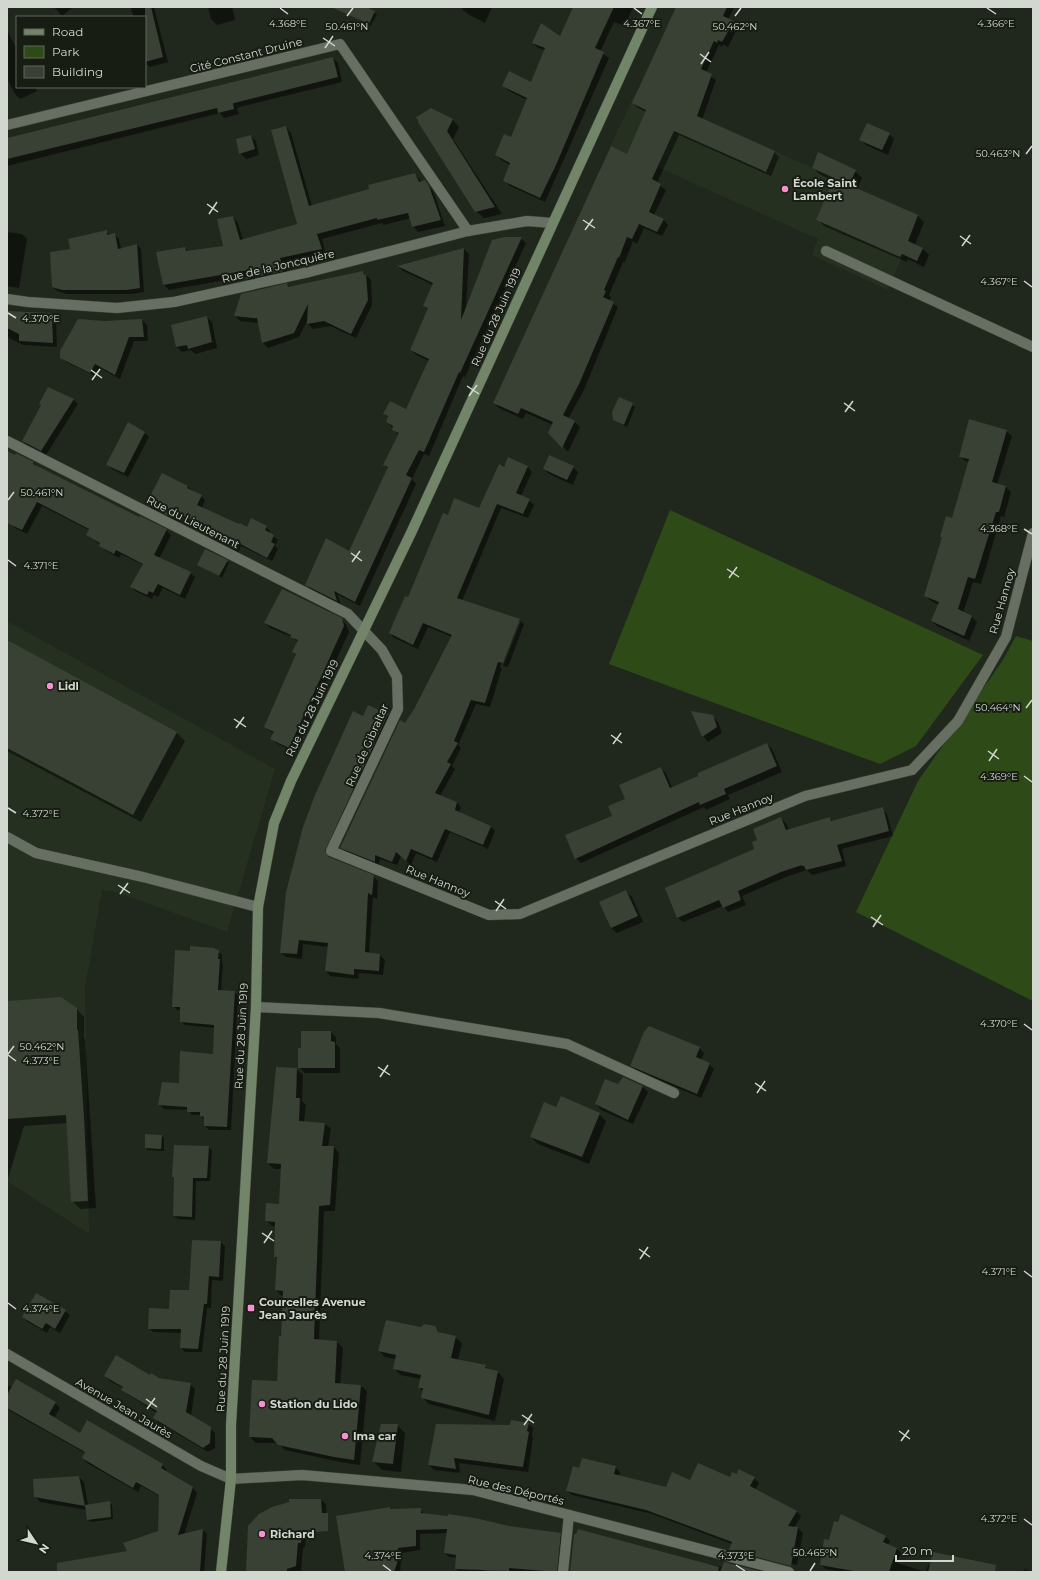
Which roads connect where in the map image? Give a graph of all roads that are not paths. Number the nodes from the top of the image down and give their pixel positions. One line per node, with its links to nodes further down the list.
1 (652, 7): 3 (main road, Rue du 28 Juin 1919)
2 (7, 125): 4 (street, Cité Constant Druine)
3 (552, 223): 4 (street, Rue de la Joncquière); 10 (main road, Rue du 28 Juin 1919)
4 (468, 231): 6 (street, Rue de la Joncquière)
5 (826, 251): 7 (street)
6 (7, 299)
7 (1033, 347)
8 (7, 441): 10 (street, Rue du Lieutenant)
9 (1033, 533): 12 (street, Rue Hannoy)
10 (364, 629): 12 (street, Rue de Gibraltar); 13 (main road, Rue du 28 Juin 1919)
11 (7, 837): 13 (street)
12 (331, 851)
13 (258, 907): 14 (main road, Rue du 28 Juin 1919)
14 (256, 1008): 15 (street); 17 (main road, Rue du 28 Juin 1919)
15 (674, 1093)
16 (7, 1354): 17 (street, Avenue Jean Jaurès)
17 (230, 1479): 18 (street, Rue des Déportés); 19 (main road, Rue du 28 Juin 1919)
18 (569, 1515): 20 (street); 21 (street, Rue des Déportés)
19 (221, 1572)
20 (564, 1572)
21 (789, 1572)

